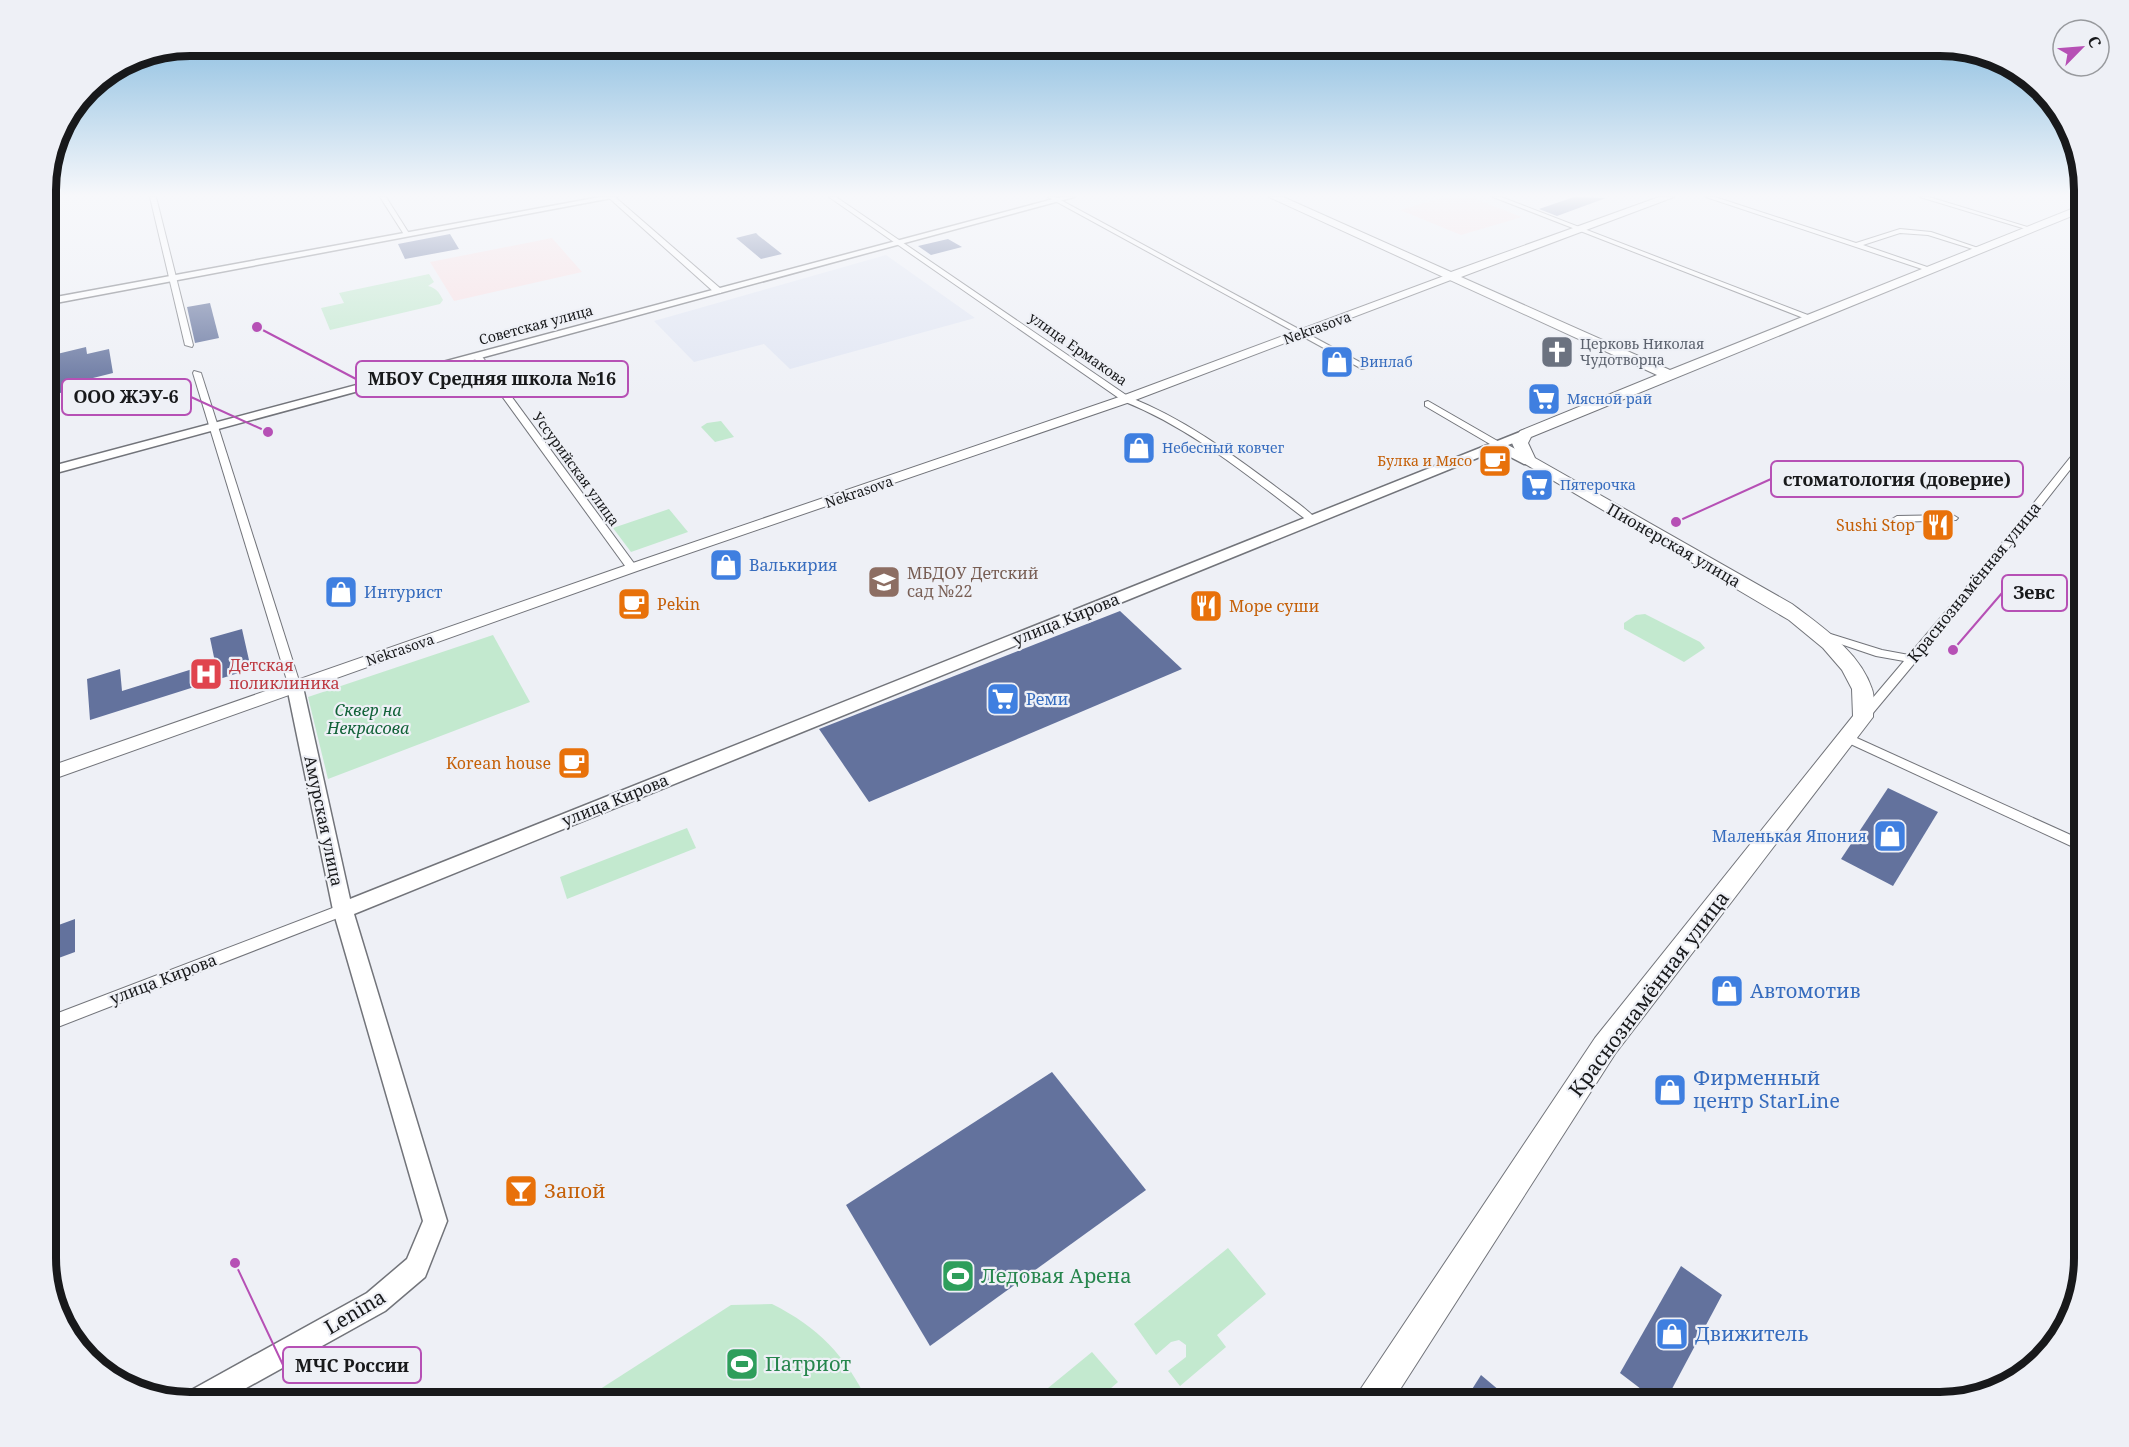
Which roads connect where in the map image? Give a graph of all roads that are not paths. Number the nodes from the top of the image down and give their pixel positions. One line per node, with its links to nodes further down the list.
1 (170, 265): 14 (street)
2 (246, 265): 14 (main road)
3 (688, 265): 15 (street)
4 (817, 265): 15 (main road, Советская улица)
5 (930, 265): 24 (street, улица Ермакова)
6 (1175, 265): 18 (street)
7 (1426, 265): 13 (highway)
8 (1484, 265): 13 (highway, Nekrasova)
9 (1670, 265): 17 (street)
10 (1914, 265): 12 (street)
11 (1944, 265): 12 (highway, улица Кирова)
12 (1930, 270): 17 (highway, улица Кирова)
13 (1452, 276): 18 (main road, Nekrasova); 23 (highway)
14 (173, 278): 16 (main road); 19 (street)
15 (718, 291): 20 (main road, Советская улица)
16 (56, 300)
17 (1809, 317): 23 (highway, улица Кирова)
18 (1302, 333): 21 (street); 24 (main road, Nekrasova)
19 (189, 345)
20 (478, 357): 26 (main road, Советская улица); 35 (street, Уссурийская улица)
21 (1365, 367)
22 (197, 373): 26 (street, Амурская улица)
23 (1669, 375): 27 (highway, улица Кирова)
24 (1126, 399): 33 (street, улица Ермакова); 35 (main road, Nekrasova)
25 (1428, 404): 28 (street, Пионерская улица)
26 (214, 427): 31 (main road, Советская улица); 38 (street, Амурская улица)
27 (1525, 434): 28 (main road, улица Кирова); 30 (highway)
28 (1498, 445): 30 (main road, Пионерская улица); 33 (main road, улица Кирова)
29 (2074, 458): 37 (street, Краснознамённая улица)
30 (1528, 461): 36 (highway, Пионерская улица)
31 (56, 469)
32 (1953, 518): 34 (street)
33 (1311, 519): 42 (main road, улица Кирова)
34 (1897, 519)
35 (632, 568): 38 (main road, Nekrasova)
36 (1818, 633): 37 (street, Пионерская улица); 39 (highway, Пионерская улица)
37 (1912, 659): 39 (street, Краснознамённая улица)
38 (295, 687): 40 (main road, Nekrasova); 42 (main road, Амурская улица)
39 (1856, 727): 41 (street); 46 (highway, Краснознамённая улица)
40 (56, 771)
41 (2074, 843)
42 (343, 910): 43 (street, улица Кирова); 44 (main road, Амурская улица)
43 (56, 1021)
44 (416, 1268): 45 (main road, Lenina)
45 (215, 1391)
46 (1379, 1391)

